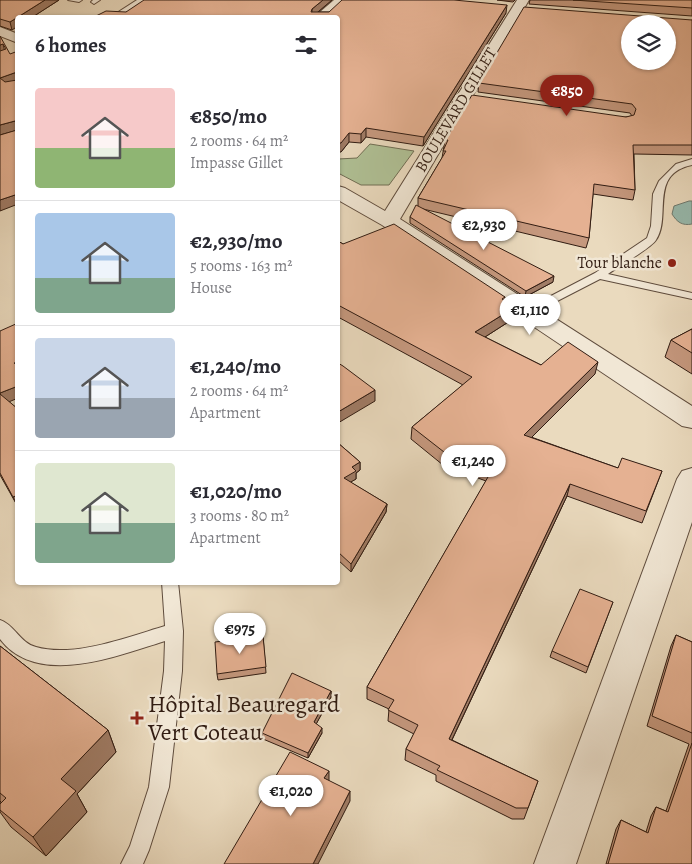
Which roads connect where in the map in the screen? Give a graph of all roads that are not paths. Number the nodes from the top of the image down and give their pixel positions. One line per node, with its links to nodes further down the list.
1 (71, 0): 2 (lane)
2 (79, 0)
3 (147, 0): 6 (street)
4 (342, 0): 7 (street)
5 (520, 6): 8 (street, BOULEVARD GILLET)
6 (120, 15)
7 (323, 15)
8 (464, 96): 9 (street); 14 (street, BOULEVARD GILLET)
9 (483, 99)
10 (692, 162): 15 (lane)
11 (340, 193): 12 (street)
12 (357, 202): 13 (street); 14 (street)
13 (340, 208)
14 (389, 221): 17 (street)
15 (599, 275): 16 (lane); 17 (lane)
16 (692, 296)
17 (528, 312): 18 (street)
18 (692, 419)
19 (692, 479): 24 (street)
20 (170, 585): 22 (lane)
21 (0, 627): 22 (lane)
22 (174, 631): 23 (lane)
23 (132, 864)
24 (555, 864)

